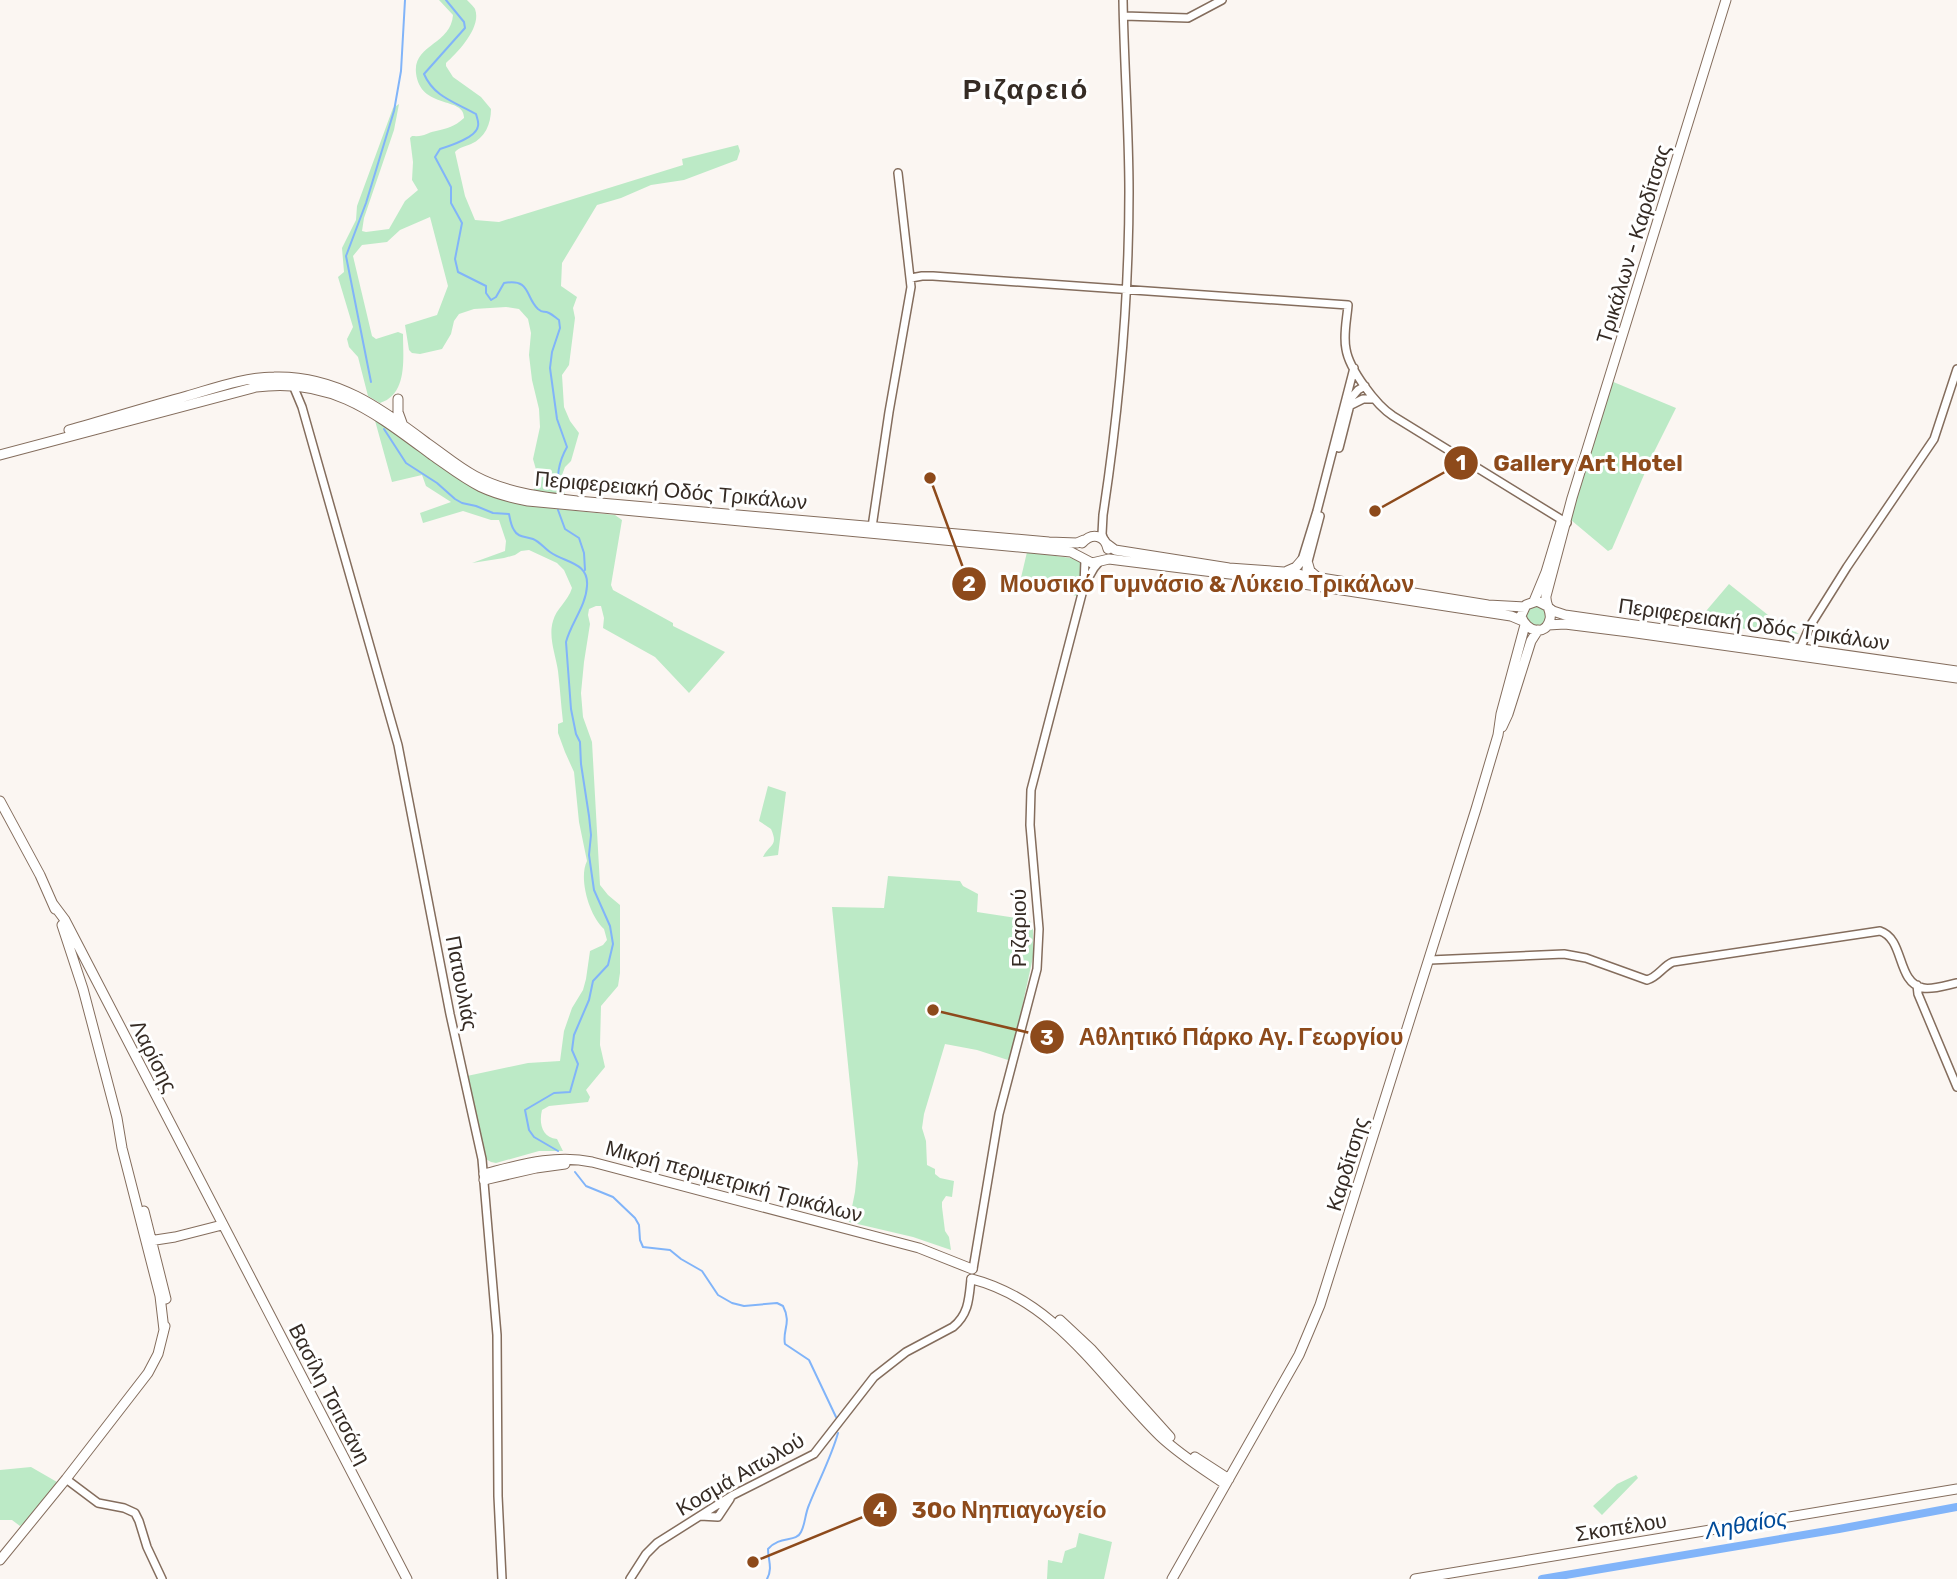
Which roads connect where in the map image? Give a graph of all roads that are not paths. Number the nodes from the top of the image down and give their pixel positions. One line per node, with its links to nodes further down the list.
1 (1123, 0): 4 (street)
2 (1222, 0): 4 (street)
3 (1726, 0): 22 (main road, Τρικάλων - Καρδίτσας)
4 (1124, 16): 7 (street)
5 (898, 173): 6 (street)
6 (911, 278): 7 (street); 23 (street)
7 (1125, 290): 8 (street); 21 (street)
8 (1354, 368): 11 (street); 13 (street)
9 (1957, 369): 39 (street)
10 (294, 382): 12 (main road, Περιφερειακή Οδός Τρικάλων); 16 (street, Πατουλιάς); 18 (main road, Περιφερειακή Οδός Τρικάλων); 19 (main road, Περιφερειακή Οδός Τρικάλων); 20 (main road, Περιφερειακή Οδός Τρικάλων)
11 (1364, 384): 13 (street); 15 (street); 17 (street)
12 (314, 389): 16 (main road); 26 (main road, Περιφερειακή Οδός Τρικάλων)
13 (1348, 391): 28 (street)
14 (398, 399): 18 (main road)
15 (1374, 399): 17 (street); 22 (street)
16 (302, 403): 50 (street, Πατουλιάς)
17 (1350, 405): 28 (street)
18 (403, 424): 23 (main road, Περιφερειακή Οδός Τρικάλων)
19 (0, 449)
20 (0, 455)
21 (1103, 515): 24 (street); 25 (street)
22 (1565, 521): 33 (main road, Τρικάλων - Καρδίτσας); 35 (main road, Τρικάλων - Καρδίτσας)
23 (872, 527): 24 (main road, Περιφερειακή Οδός Τρικάλων)
24 (1088, 538): 25 (main road); 26 (main road)
25 (1105, 542): 27 (main road); 29 (main road)
26 (1084, 559): 27 (main road); 32 (street, Ριζαριού)
27 (1101, 562): 31 (main road); 32 (street, Ριζαριού)
28 (1305, 562): 29 (main road); 30 (main road); 31 (street)
29 (1284, 572): 31 (main road)
30 (1318, 578): 31 (main road); 34 (main road)
31 (1300, 580): 36 (main road)
32 (1084, 586): 59 (street, Ριζαριού)
33 (1534, 601): 34 (main road); 35 (main road)
34 (1525, 607): 36 (main road)
35 (1548, 607): 37 (main road); 39 (main road, Περιφερειακή Οδός Τρικάλων)
36 (1524, 623): 38 (main road); 42 (main road, Καρδίτσης)
37 (1548, 625): 38 (main road); 41 (main road, Περιφερειακή Οδός Τρικάλων)
38 (1536, 632): 42 (main road, Καρδίτσης)
39 (1800, 649): 40 (main road, Περιφερειακή Οδός Τρικάλων)
40 (1957, 671)
41 (1957, 678)
42 (1498, 735): 45 (main road, Καρδίτσης)
43 (0, 801): 44 (main road)
44 (53, 904): 49 (main road); 51 (main road, Λαρίσης)
45 (1430, 960): 47 (street); 62 (main road, Καρδίτσης)
46 (1957, 983): 47 (street)
47 (1917, 985): 48 (street)
48 (1957, 1087)
49 (117, 1118): 53 (main road); 56 (main road)
50 (484, 1177): 59 (main road, Μικρή περιμετρική Τρικάλων); 67 (street, Πατουλιάς)
51 (210, 1202): 52 (main road, Λαρίσης); 54 (main road)
52 (222, 1225): 54 (main road); 57 (main road, Βασίλη Τσιτσάνη)
53 (148, 1228): 55 (main road); 56 (main road)
54 (199, 1230): 55 (main road); 57 (main road)
55 (169, 1238): 56 (main road); 58 (main road)
56 (149, 1243): 58 (main road); 60 (main road)
57 (235, 1251): 66 (main road, Βασίλη Τσιτσάνη)
58 (156, 1258): 60 (main road)
59 (972, 1274): 62 (main road, Μικρή περιμετρική Τρικάλων); 68 (street, Κοσμά Αιτωλού)
60 (164, 1330): 61 (main road)
61 (66, 1479): 64 (main road); 65 (street)
62 (1227, 1482): 69 (main road, Καρδίτσης)
63 (1957, 1489): 70 (main road, Σκοπέλου)
64 (0, 1560)
65 (162, 1579)
66 (407, 1579)
67 (502, 1579)
68 (630, 1579)
69 (1172, 1579)
70 (1415, 1579)

